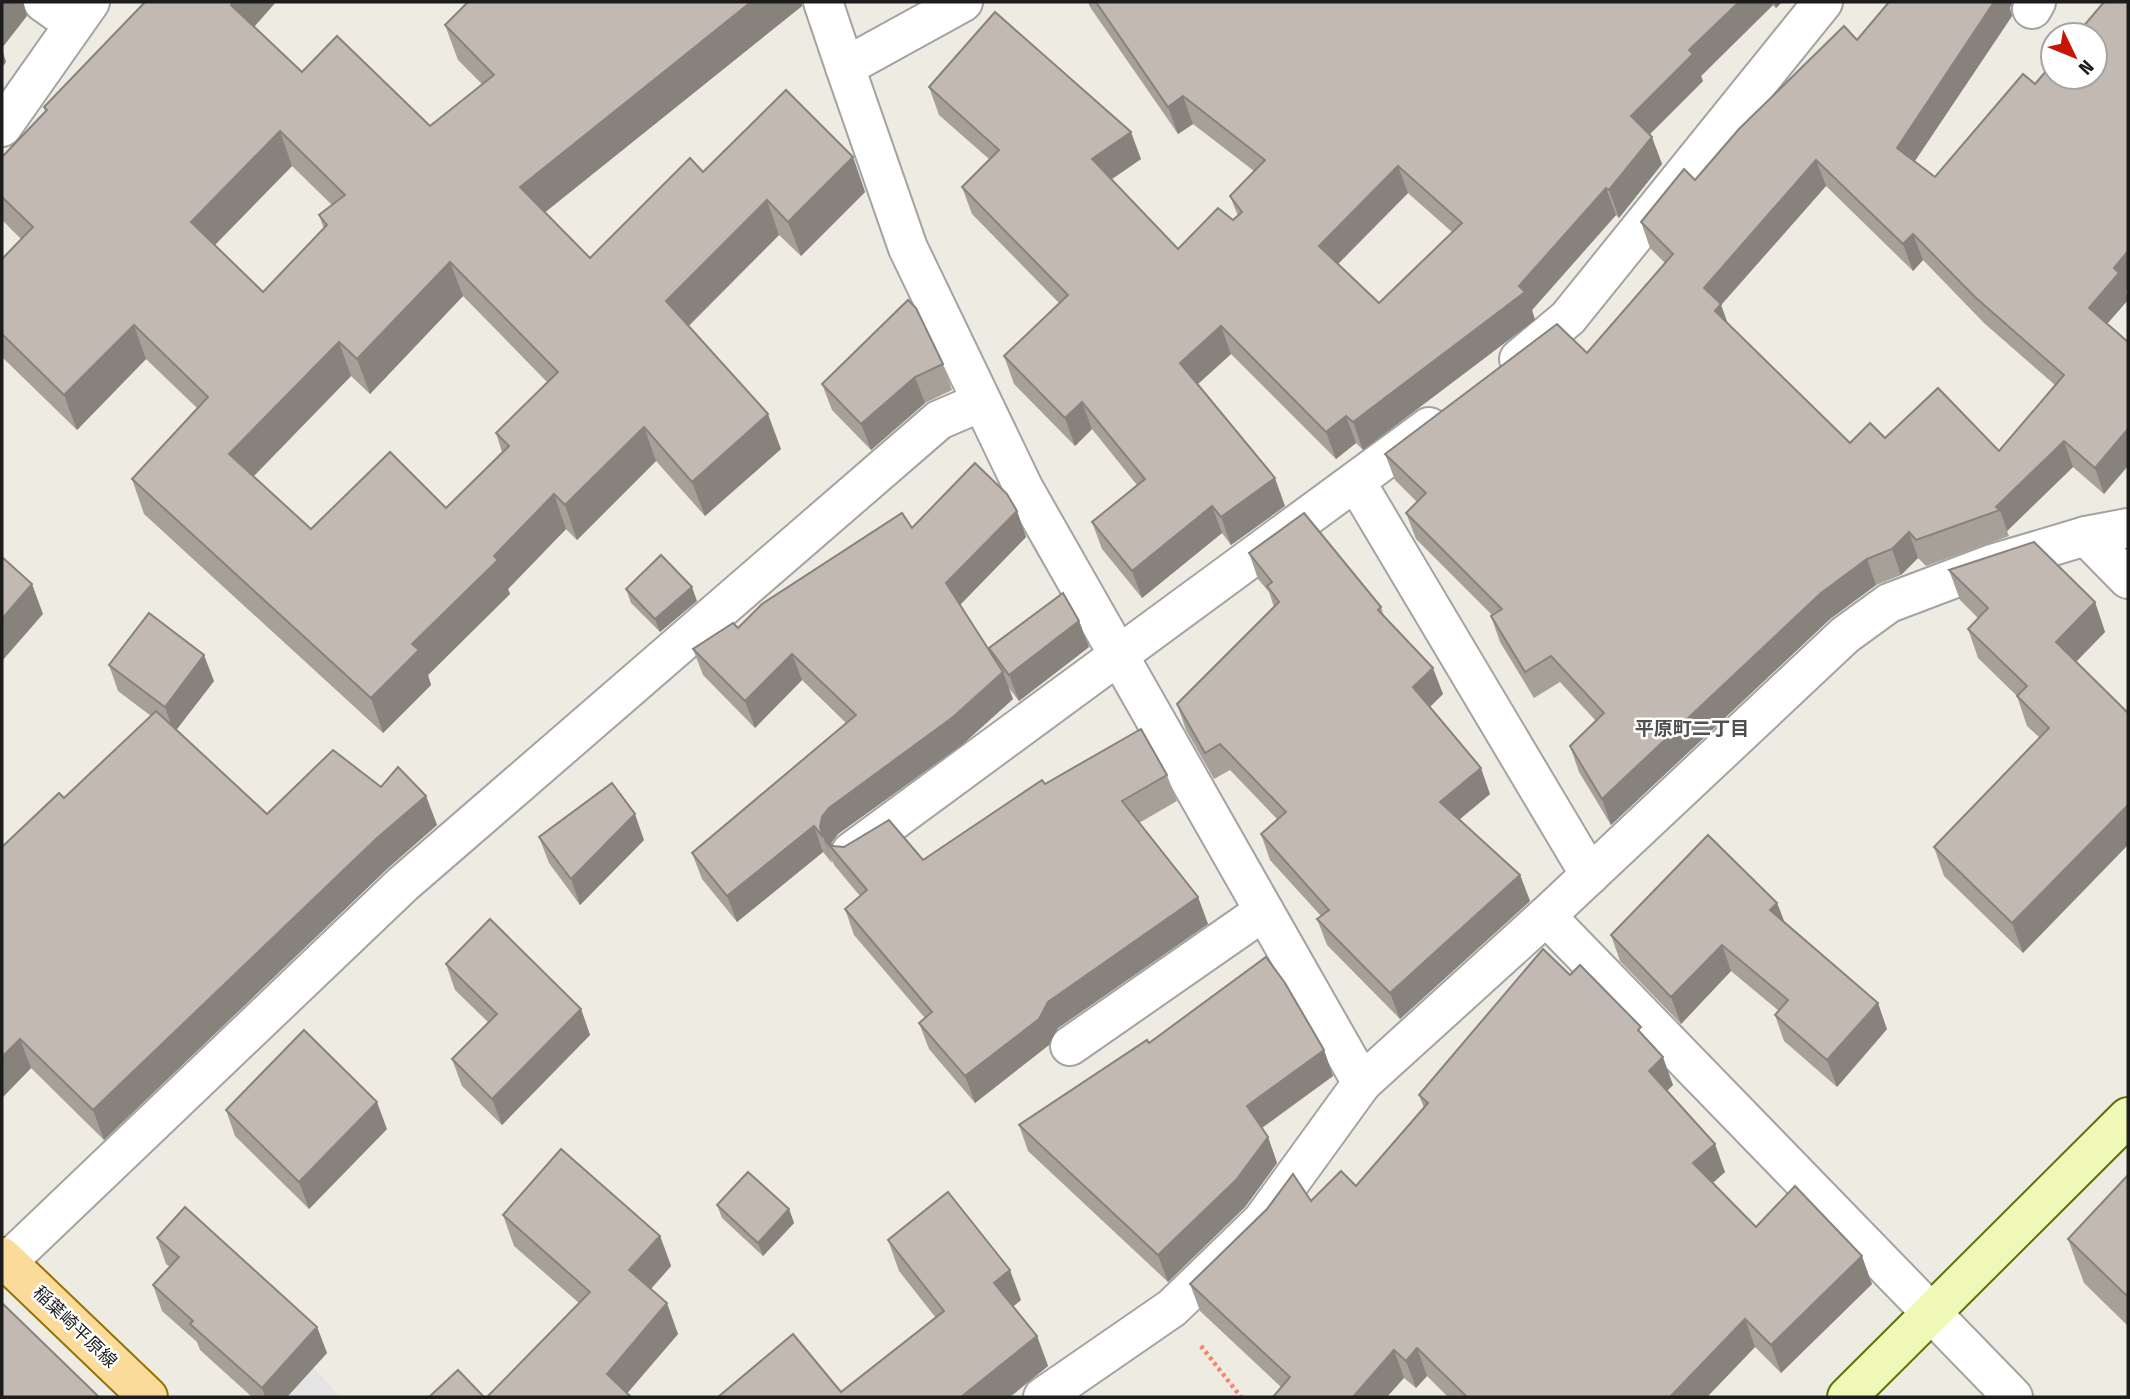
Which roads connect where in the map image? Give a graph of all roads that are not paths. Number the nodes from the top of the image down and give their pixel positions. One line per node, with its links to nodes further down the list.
1 (43, 2): 5 (street)
2 (823, 2): 6 (street)
3 (962, 2): 6 (street)
4 (1822, 2): 8 (street)
5 (82, 13): 7 (street)
6 (845, 67): 9 (street)
7 (2, 128)
8 (1487, 383)
9 (981, 402): 15 (street); 23 (street)
10 (1454, 408): 11 (street)
11 (1356, 482): 15 (street); 17 (street)
12 (2128, 528): 13 (street)
13 (2086, 537): 14 (street); 17 (street)
14 (2128, 579)
15 (1119, 652): 16 (street); 18 (street)
16 (851, 852)
17 (1590, 875): 19 (street)
18 (1264, 911): 20 (street); 21 (street)
19 (1546, 916): 21 (street); 24 (street)
20 (1070, 1046)
21 (1362, 1083): 26 (street)
22 (2128, 1117): 24 (street)
23 (4, 1259): 25 (main road, 稲葉崎平原線)
24 (1930, 1314): 27 (street); 28 (street)
25 (148, 1397)
26 (1043, 1397)
27 (1847, 1397)
28 (2013, 1397)

